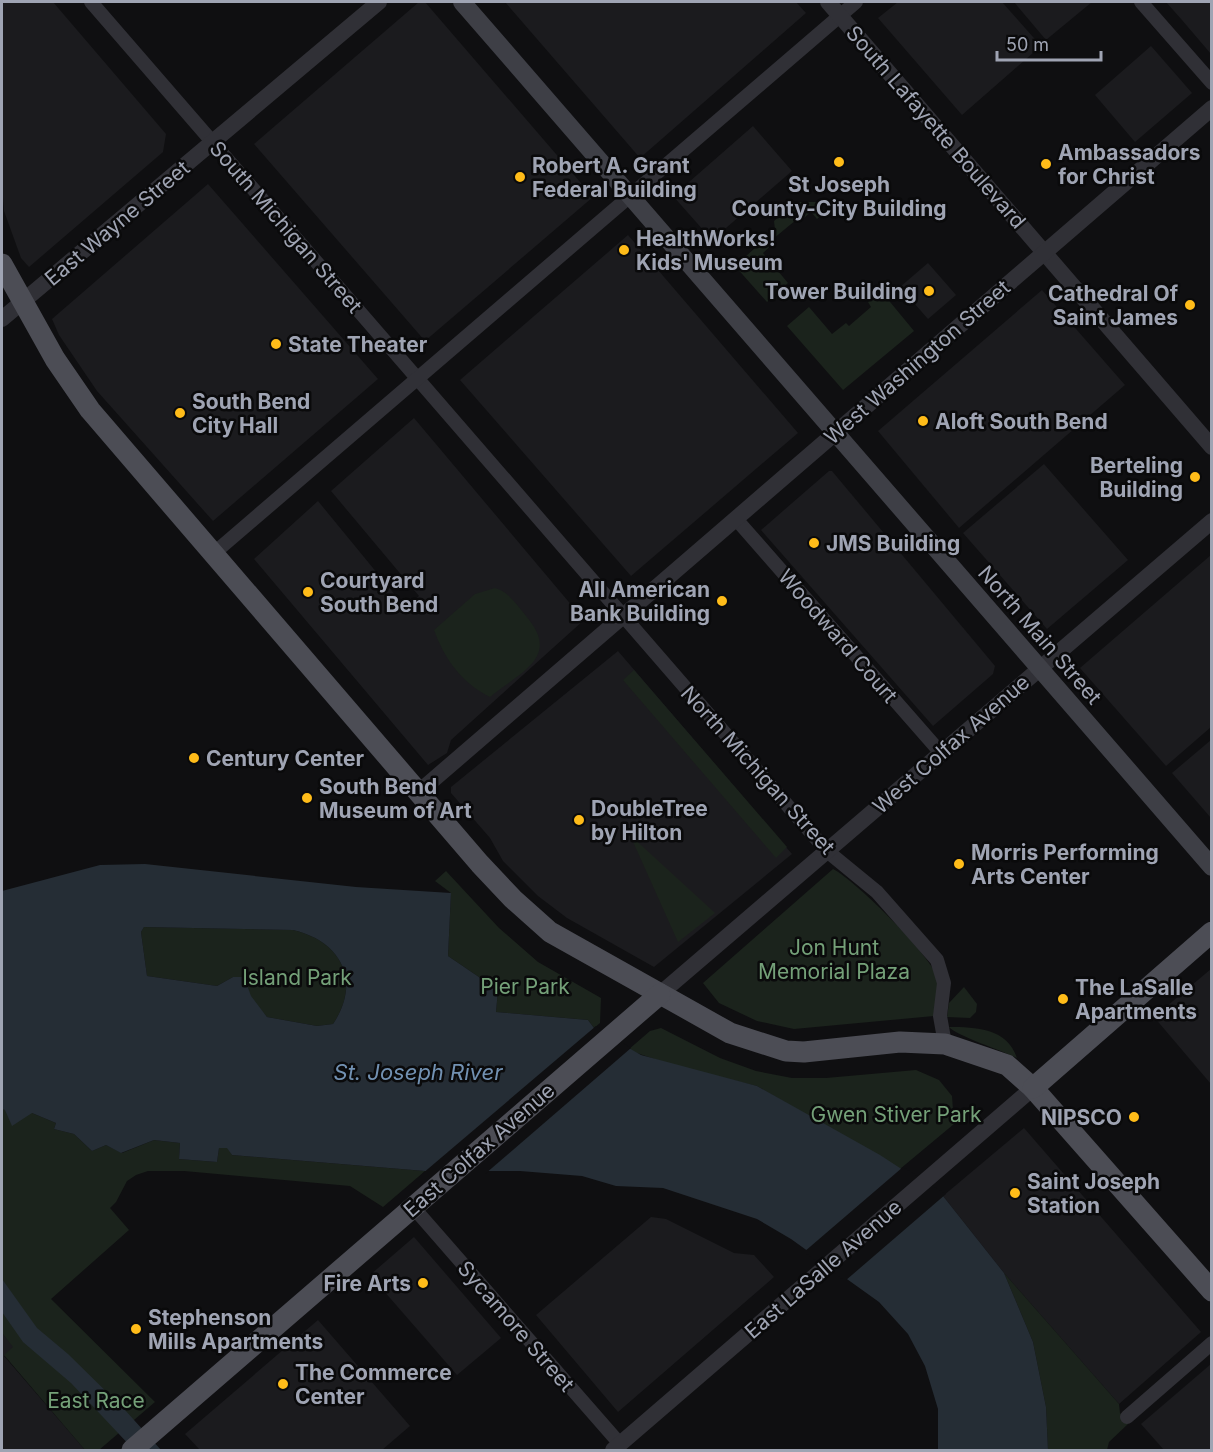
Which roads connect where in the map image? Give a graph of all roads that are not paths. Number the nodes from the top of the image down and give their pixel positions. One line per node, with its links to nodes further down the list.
1 (91, 2): 10 (street, South Michigan Street)
2 (379, 2): 10 (street, East Wayne Street)
3 (462, 2): 11 (main road, North Main Street)
4 (828, 2): 7 (street, South Lafayette Boulevard)
5 (856, 2): 7 (street)
6 (1141, 2): 8 (street)
7 (840, 15): 11 (street); 12 (street, South Lafayette Boulevard)
8 (1212, 83)
9 (1212, 108): 12 (street, West Washington Street)
10 (213, 143): 14 (street, East Wayne Street); 16 (street, South Michigan Street)
11 (629, 195): 16 (street); 17 (main road, North Main Street)
12 (1044, 252): 17 (street, West Washington Street); 18 (street, South Lafayette Boulevard)
13 (2, 264): 14 (main road)
14 (21, 303): 15 (street, East Wayne Street); 21 (main road)
15 (2, 319)
16 (418, 379): 21 (street); 22 (street, South Michigan Street)
17 (835, 433): 19 (street, West Washington Street); 23 (main road, North Main Street)
18 (1212, 447)
19 (736, 519): 22 (street, West Washington Street); 24 (street, Woodward Court)
20 (1212, 521): 23 (street, West Colfax Avenue)
21 (213, 554): 25 (main road)
22 (623, 616): 25 (street, West Washington Street); 26 (street, North Michigan Street)
23 (1039, 668): 24 (street, West Colfax Avenue); 27 (main road, North Main Street)
24 (941, 753): 26 (street, West Colfax Avenue)
25 (419, 792): 29 (main road)
26 (827, 851): 29 (street, East Colfax Avenue); 30 (street, North Michigan Street)
27 (1212, 867)
28 (1212, 932): 31 (main road)
29 (660, 994): 30 (main road); 32 (main road, East Colfax Avenue)
30 (945, 1044): 31 (main road)
31 (1033, 1088): 33 (main road); 36 (street, East LaSalle Avenue)
32 (413, 1208): 36 (street, Sycamore Street); 37 (main road, East Colfax Avenue)
33 (1212, 1290)
34 (1212, 1343): 35 (street)
35 (1127, 1417)
36 (616, 1448)
37 (132, 1450)

